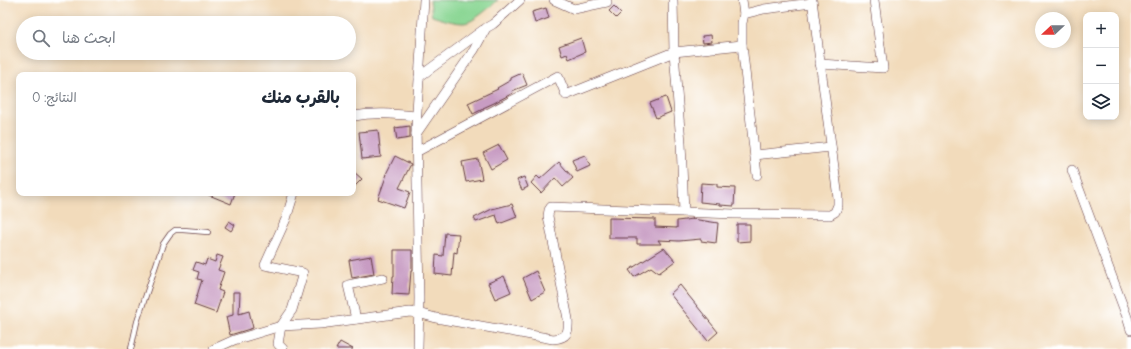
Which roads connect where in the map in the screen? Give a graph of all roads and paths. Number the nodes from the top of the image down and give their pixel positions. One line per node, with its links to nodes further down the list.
1 (424, 0): 14 (street)
2 (520, 0): 10 (street)
3 (554, 0): 4 (street)
4 (605, 0)
5 (673, 0): 12 (street)
6 (742, 0): 9 (street)
7 (874, 0): 13 (street)
8 (812, 1): 9 (street); 13 (street)
9 (744, 14): 11 (street)
10 (486, 28): 14 (street); 17 (street)
11 (742, 45): 12 (street); 20 (street)
12 (674, 52): 19 (street); 24 (street)
13 (820, 64): 18 (street)
14 (419, 77): 16 (street)
15 (356, 116): 16 (street)
16 (416, 116): 17 (street)
17 (416, 134): 19 (street)
18 (831, 147): 20 (street); 24 (street)
19 (416, 152): 27 (street)
20 (755, 155): 22 (street)
21 (1072, 170): 30 (street)
22 (757, 175)
23 (293, 196): 29 (street)
24 (684, 212): 27 (street)
25 (208, 232): 31 (lane)
26 (383, 278): 28 (street)
27 (418, 313): 28 (street); 34 (street)
28 (356, 319): 29 (street)
29 (281, 326): 32 (street); 33 (street)
30 (1131, 330)
31 (131, 349)
32 (214, 349)
33 (283, 349)
34 (418, 349)

